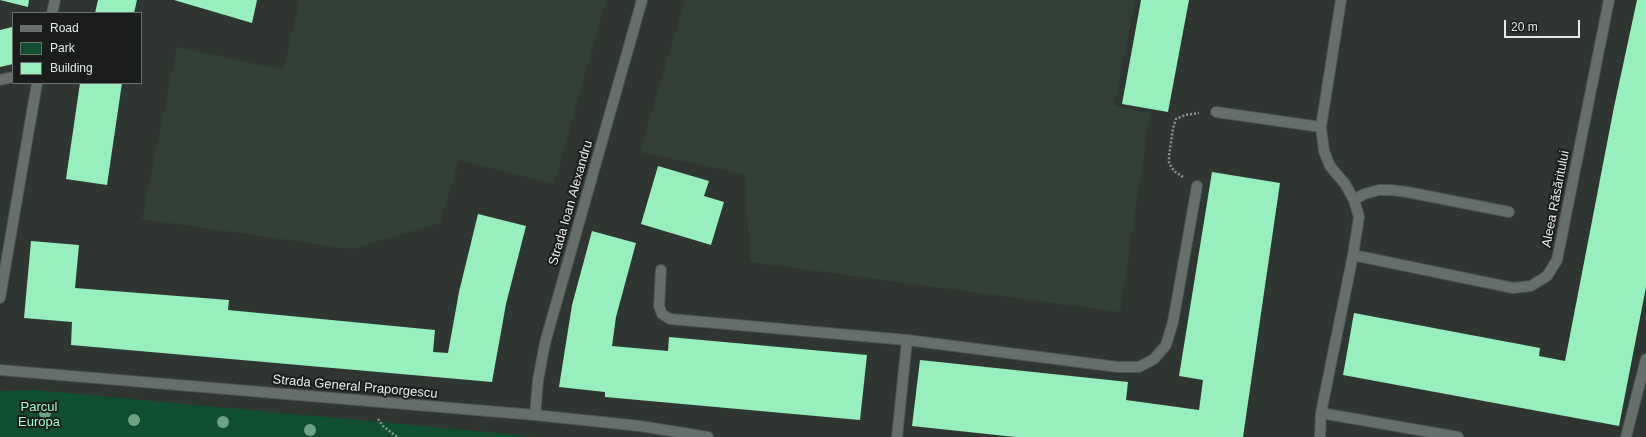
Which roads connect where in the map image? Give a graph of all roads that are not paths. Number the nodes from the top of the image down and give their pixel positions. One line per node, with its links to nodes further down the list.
1 (55, 0): 5 (street)
2 (642, 0): 21 (street, Strada Ioan Alexandru)
3 (1341, 0): 10 (street)
4 (1609, 0): 14 (street, Aleea Răsăritului)
5 (52, 12)
6 (12, 78): 7 (street)
7 (0, 80)
8 (37, 84): 16 (street)
9 (1216, 112): 10 (street)
10 (1321, 127): 12 (street)
11 (1197, 186): 17 (street)
12 (1354, 200): 13 (street); 14 (street)
13 (1509, 212)
14 (1353, 255): 20 (street)
15 (661, 270): 17 (street)
16 (0, 298)
17 (907, 340): 23 (street)
18 (1646, 358): 26 (street)
19 (0, 370): 21 (street, Strada General Praporgescu)
20 (1321, 413): 24 (street); 25 (street)
21 (535, 415): 22 (street, Strada General Praporgescu)
22 (708, 437)
23 (897, 437)
24 (1320, 437)
25 (1458, 437)
26 (1626, 437)

